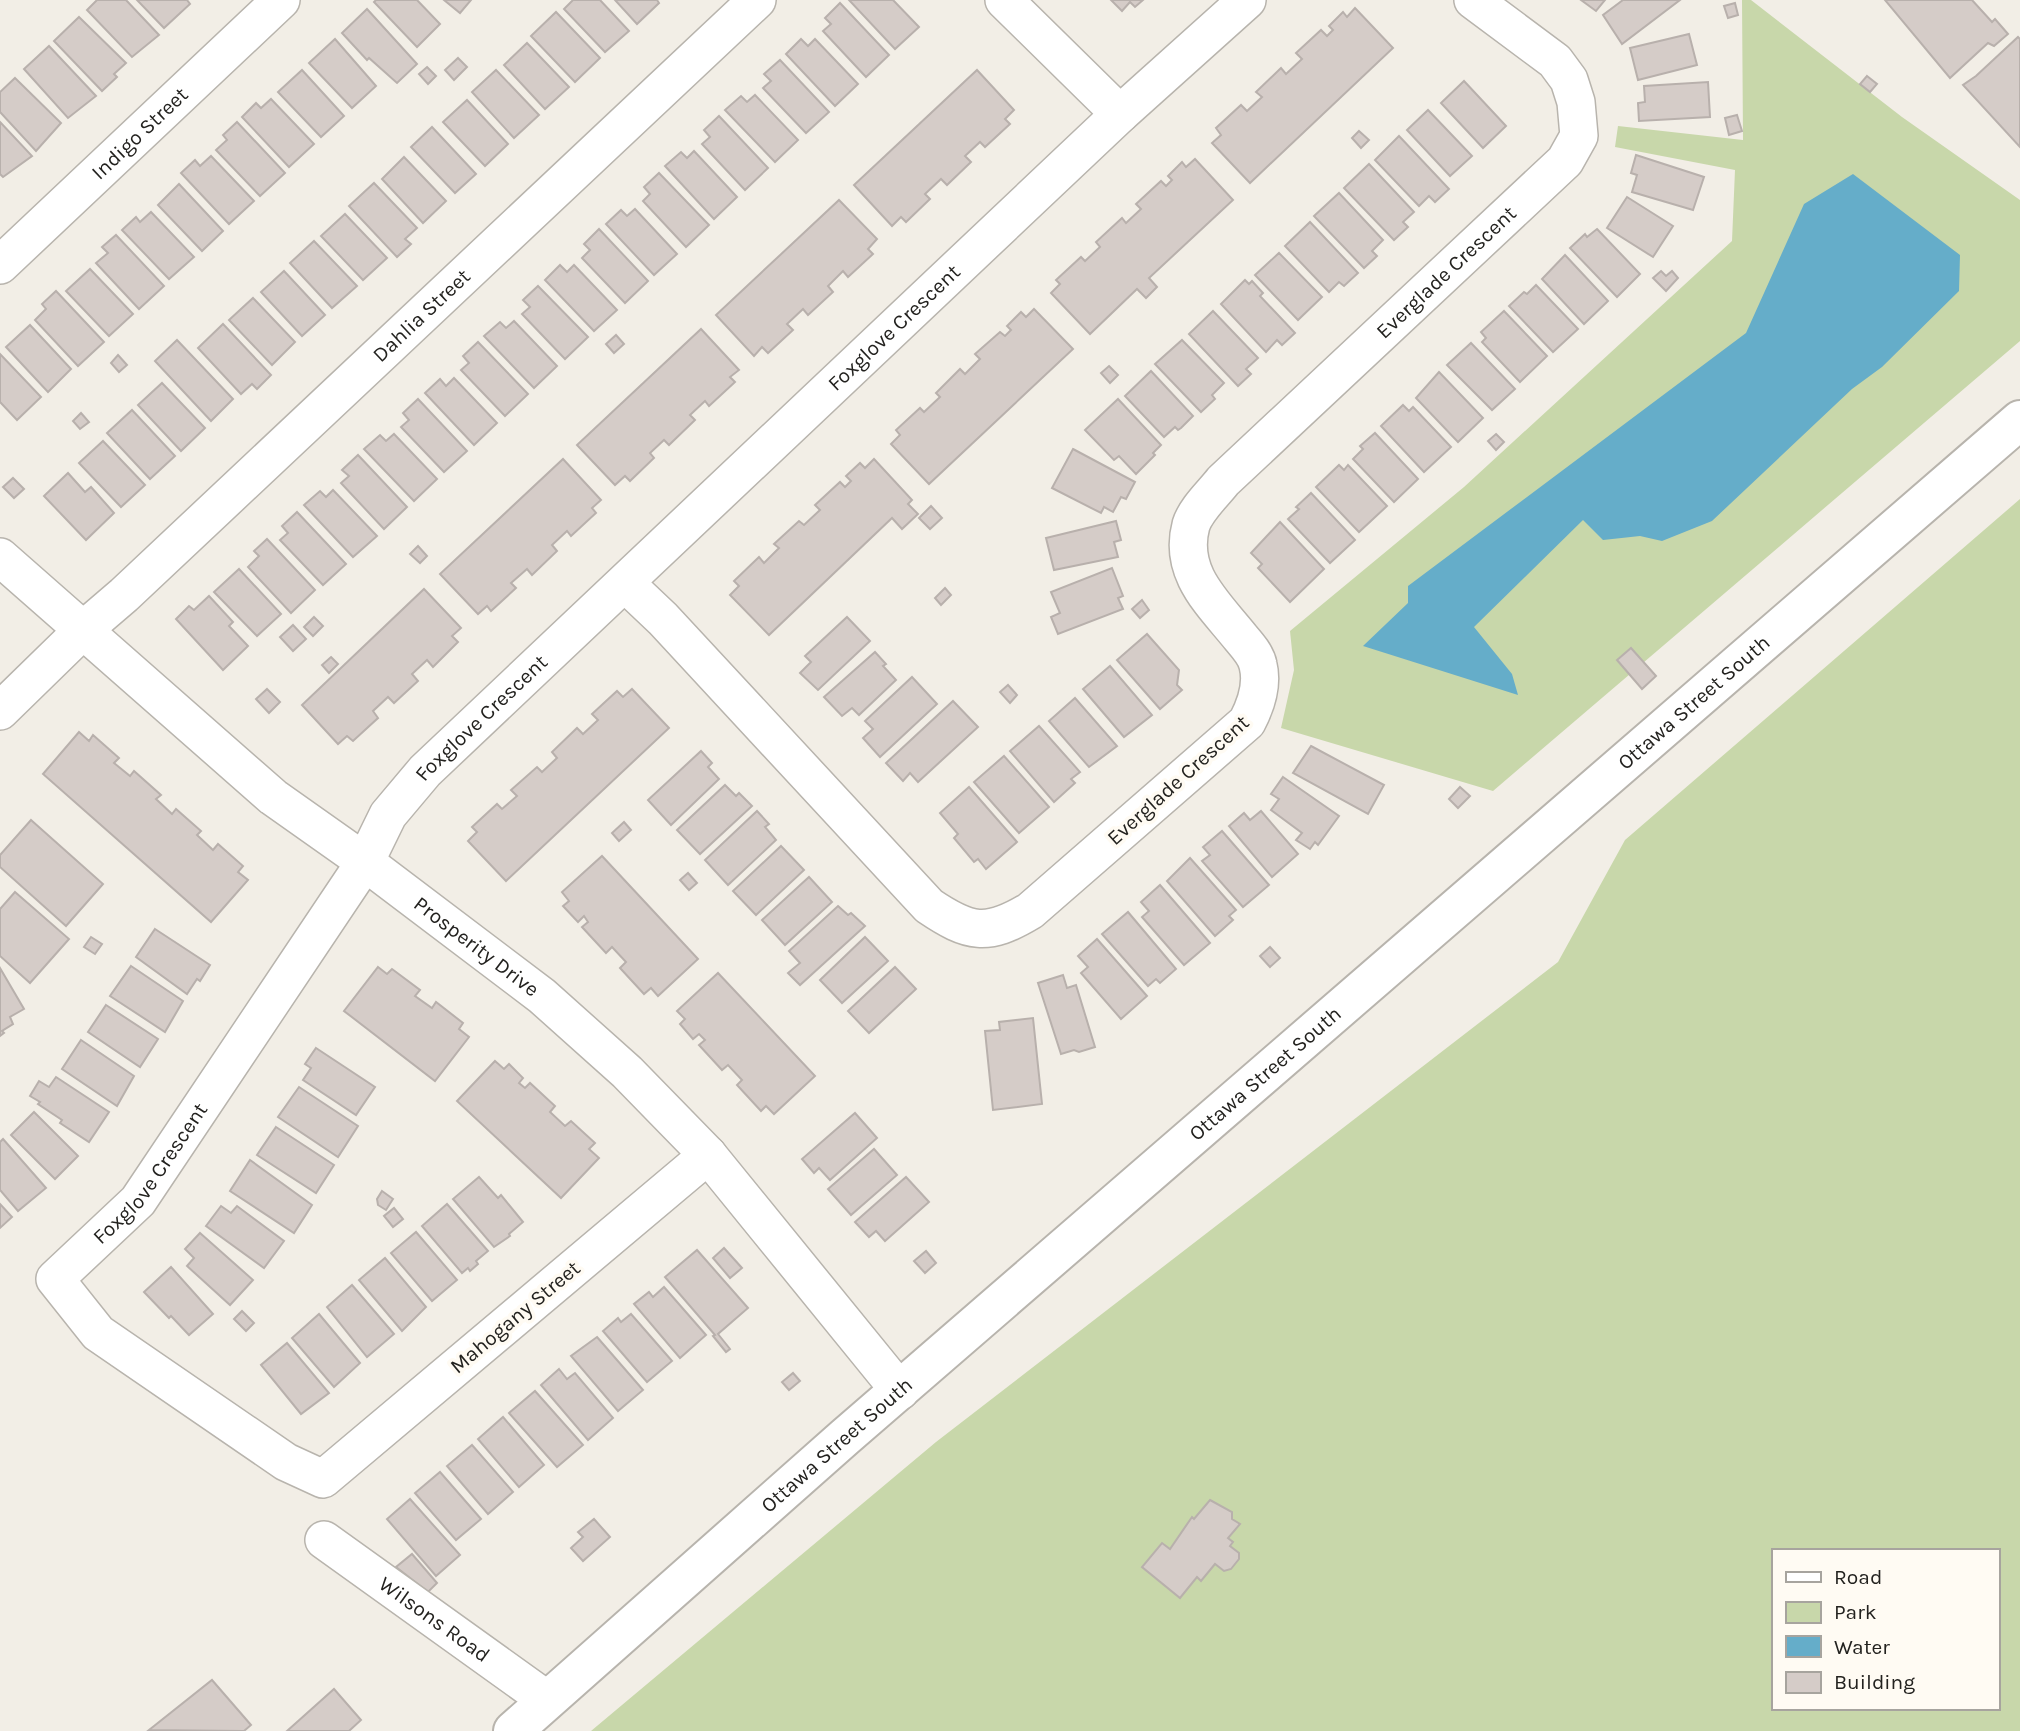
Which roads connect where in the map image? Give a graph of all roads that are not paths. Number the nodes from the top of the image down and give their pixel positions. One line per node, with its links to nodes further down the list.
1 (281, 0): 7 (street, Indigo Street)
2 (757, 0): 11 (street, Dahlia Street)
3 (1004, 0): 6 (street)
4 (1247, 0): 6 (street, Foxglove Crescent)
5 (1473, 0): 10 (street, Everglade Crescent)
6 (1120, 114): 10 (street, Foxglove Crescent)
7 (0, 265)
8 (2020, 420): 15 (main road, Ottawa Street South)
9 (0, 556): 11 (street, Prosperity Drive)
10 (625, 583): 13 (street, Foxglove Crescent)
11 (82, 631): 12 (street, Dahlia Street); 13 (street, Prosperity Drive)
12 (0, 711)
13 (365, 862): 14 (street, Prosperity Drive); 16 (street, Foxglove Crescent)
14 (708, 1155): 15 (street, Prosperity Drive); 16 (street, Mahogany Street)
15 (900, 1391): 18 (main road, Ottawa Street South)
16 (323, 1479)
17 (324, 1540): 18 (street, Wilsons Road)
18 (547, 1700): 19 (main road, Ottawa Street South)
19 (513, 1731)

